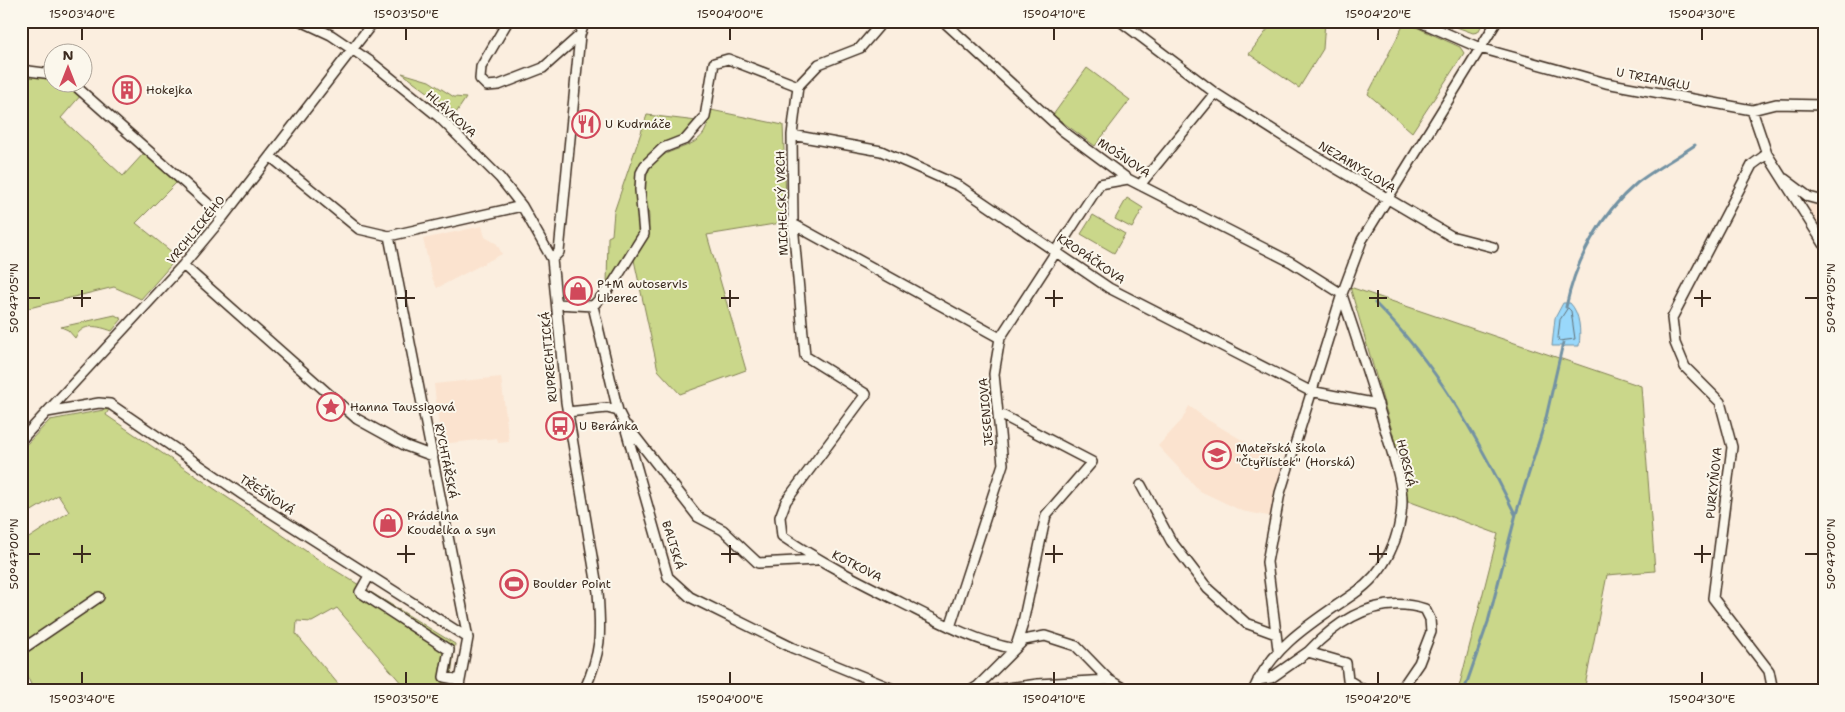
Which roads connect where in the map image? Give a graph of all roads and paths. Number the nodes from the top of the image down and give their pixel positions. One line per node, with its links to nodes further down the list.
1 (301, 21): 12 (street, HLÁVKOVA)
2 (374, 21): 12 (street, VRCHLICKÉHO)
3 (508, 21): 10 (street)
4 (585, 21): 10 (street, RUPRECHTICKÁ)
5 (880, 21): 15 (street)
6 (943, 21): 24 (street, MOŠNOVA)
7 (1120, 21): 17 (street, NEZAMYSLOVA)
8 (1418, 21): 11 (street, U TRIANGLU)
9 (1498, 21): 11 (street)
10 (580, 35): 35 (street, RUPRECHTICKÁ)
11 (1480, 48): 19 (street, U TRIANGLU); 26 (street)
12 (352, 50): 22 (street, VRCHLICKÉHO); 28 (street, HLÁVKOVA)
13 (21, 70): 14 (street)
14 (42, 73)
15 (798, 86): 20 (street, MICHELSKÝ VRCH); 39 (street)
16 (81, 92): 29 (street)
17 (1215, 94): 25 (street); 26 (street, NEZAMYSLOVA)
18 (1824, 105): 19 (street, U TRIANGLU)
19 (1752, 110): 21 (street)
20 (792, 135): 30 (street, MICHELSKÝ VRCH); 34 (street, KROPÁČKOVA)
21 (1767, 154): 23 (street); 73 (street, PURKYŇOVA)
22 (270, 156): 29 (street, VRCHLICKÉHO); 31 (street)
23 (1780, 175): 27 (street); 32 (street)
24 (1128, 179): 25 (street, MOŠNOVA); 34 (street, JESENIOVA)
25 (1140, 185): 37 (street, MOŠNOVA)
26 (1386, 199): 33 (street, NEZAMYSLOVA); 37 (street)
27 (1824, 201)
28 (522, 206): 31 (street); 35 (street, HLÁVKOVA)
29 (223, 217): 36 (street, VRCHLICKÉHO)
30 (793, 224): 40 (street); 51 (street, MICHELSKÝ VRCH)
31 (389, 236): 49 (street, RYCHTÁŘSKÁ)
32 (1824, 244)
33 (1492, 247)
34 (1056, 251): 40 (street, JESENIOVA); 41 (street, KROPÁČKOVA)
35 (552, 259): 38 (street, RUPRECHTICKÁ)
36 (183, 265): 44 (street, VRCHLICKÉHO); 49 (street)
37 (1342, 294): 41 (street); 42 (street, HORSKÁ)
38 (557, 304): 39 (street); 45 (street, RUPRECHTICKÁ)
39 (592, 306): 43 (street, BALTSKÁ)
40 (1000, 338): 46 (street, JESENIOVA)
41 (1310, 391): 42 (street, KROPÁČKOVA); 55 (street)
42 (1378, 404): 59 (street, HORSKÁ)
43 (618, 411): 45 (street); 47 (street, BALTSKÁ)
44 (46, 412): 48 (street, VRCHLICKÉHO); 52 (street, TŘEŠŇOVÁ)
45 (567, 412): 65 (street, RUPRECHTICKÁ)
46 (998, 413): 54 (street, JESENIOVA); 57 (street)
47 (624, 423): 51 (street, KOTKOVA); 66 (street, BALTSKÁ)
48 (21, 440)
49 (433, 456): 56 (street, RYCHTÁŘSKÁ)
50 (1141, 485): 55 (street)
51 (816, 560): 54 (street, KOTKOVA)
52 (369, 576): 56 (street, TŘEŠŇOVÁ); 61 (street)
53 (99, 597): 58 (street)
54 (950, 627): 57 (street, KOTKOVA)
55 (1276, 634): 59 (street)
56 (468, 638): 61 (street, RYCHTÁŘSKÁ)
57 (1015, 649): 62 (street); 67 (street)
58 (21, 650)
59 (1278, 650): 63 (street, HORSKÁ)
60 (1308, 652): 63 (street); 71 (street); 72 (street)
61 (460, 680): 64 (street, RYCHTÁŘSKÁ)
62 (1109, 680): 68 (street); 69 (street)
63 (1258, 680): 70 (street, HORSKÁ)
64 (458, 691)
65 (584, 691)
66 (898, 691)
67 (970, 691)
68 (986, 691)
69 (1128, 691)
70 (1253, 691)
71 (1366, 691)
72 (1393, 691)
73 (1772, 691)

